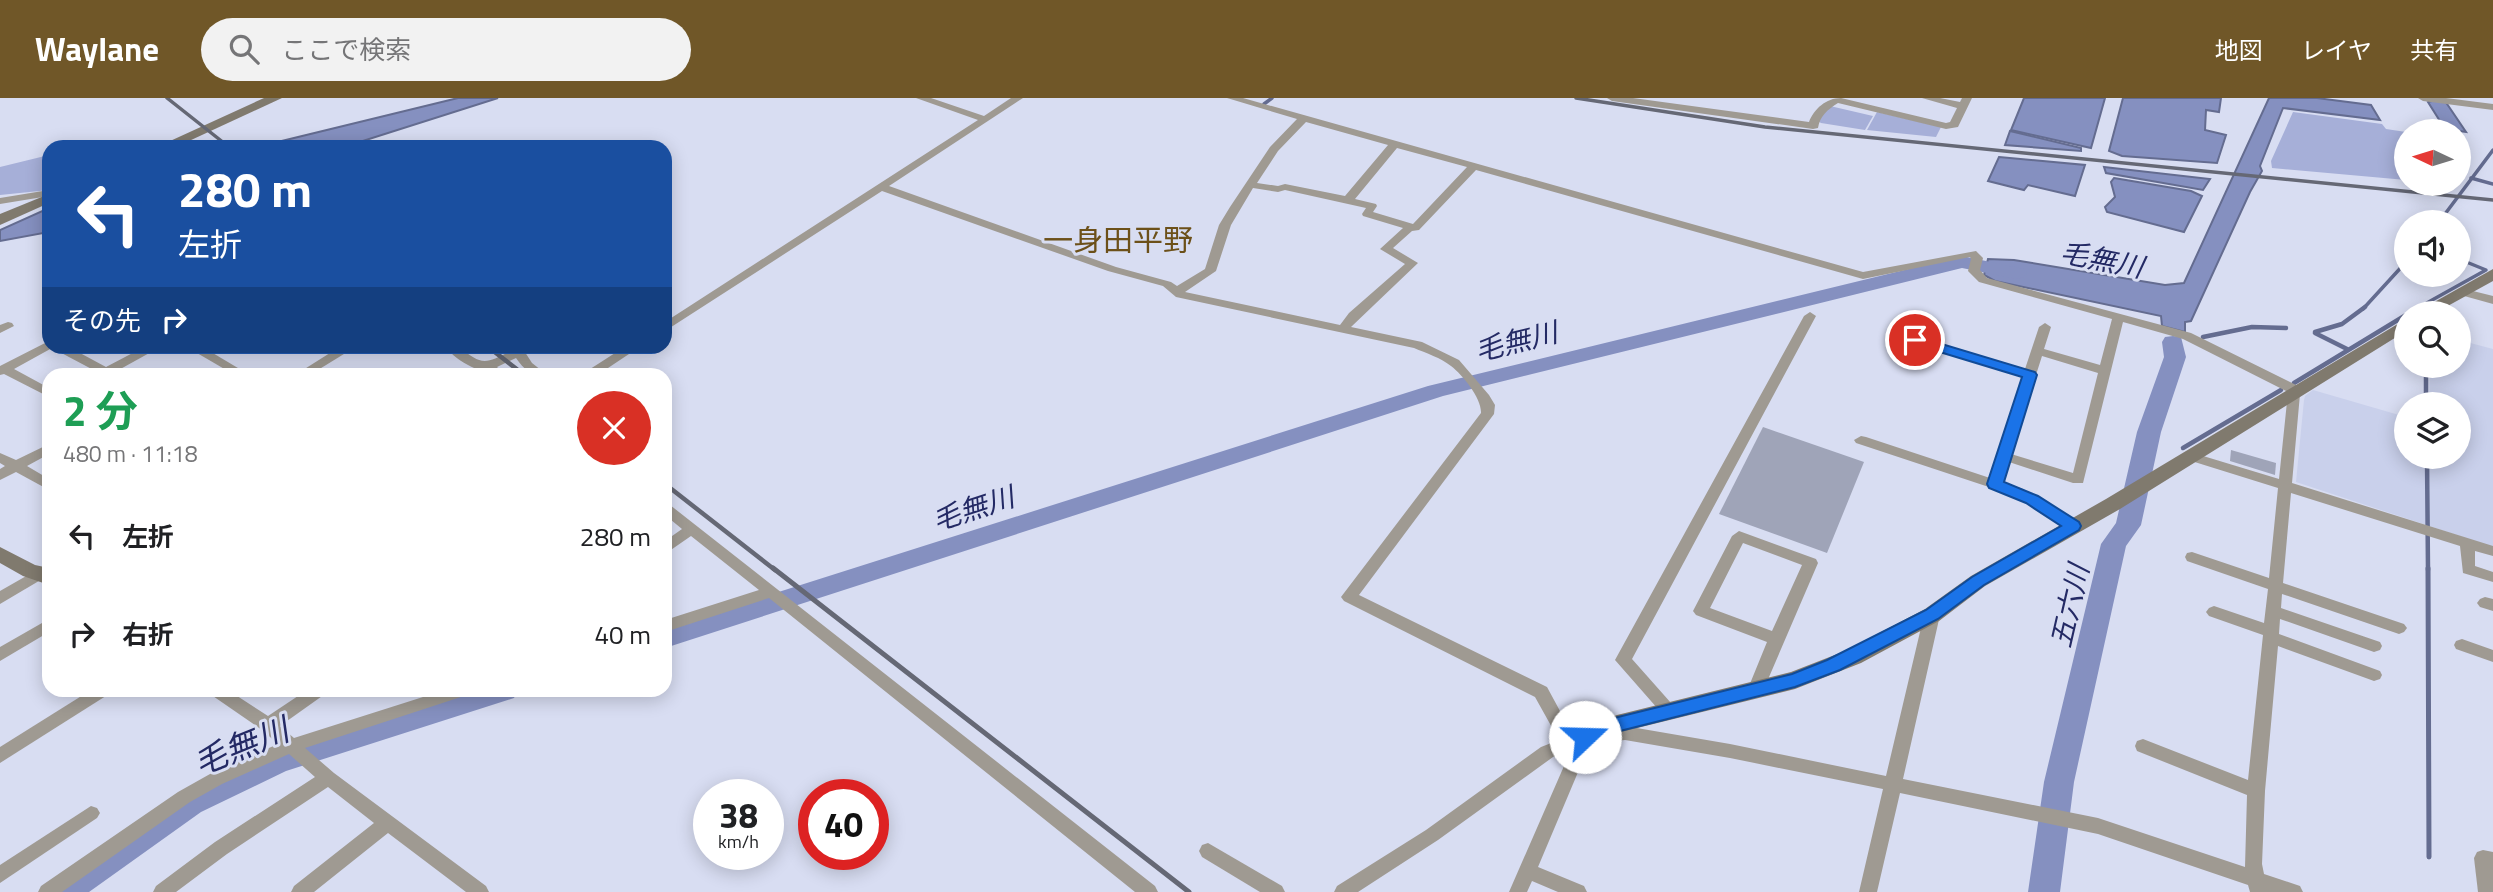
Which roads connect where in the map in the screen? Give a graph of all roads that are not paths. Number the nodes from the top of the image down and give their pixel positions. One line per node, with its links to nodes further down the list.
1 (275, 98): 15 (street)
2 (921, 98): 12 (street)
3 (1018, 98): 12 (street)
4 (1232, 98): 11 (street)
5 (1612, 98): 8 (street)
6 (1927, 98): 9 (street)
7 (2423, 98): 10 (street)
8 (1838, 99): 13 (street)
9 (1965, 102): 13 (street)
10 (2493, 107)
11 (1304, 118): 16 (street); 18 (street)
12 (985, 119): 19 (street)
13 (1946, 126): 14 (street)
14 (1940, 136)
15 (180, 140)
16 (1395, 144): 17 (street); 22 (street)
17 (1474, 166): 25 (street); 32 (street)
18 (1252, 185): 22 (street); 27 (street)
19 (881, 187): 27 (street); 33 (street)
20 (42, 196): 23 (street)
21 (42, 199): 24 (street)
22 (1349, 200): 25 (street)
23 (0, 201)
24 (0, 220)
25 (1410, 227): 35 (street)
26 (2493, 274): 28 (street)
27 (1178, 291): 35 (street)
28 (2461, 292): 29 (street); 30 (street)
29 (2493, 300)
30 (2445, 301)
31 (1810, 316): 103 (street)
32 (2118, 318): 57 (street); 60 (street)
33 (672, 322)
34 (2045, 327): 39 (street)
35 (1343, 329): 106 (street)
36 (2394, 331): 60 (street)
37 (1915, 340): 58 (street)
38 (42, 349): 56 (street)
39 (2037, 351): 57 (street); 58 (street)
40 (75, 354): 48 (street)
41 (142, 354): 49 (street)
42 (206, 354): 50 (street)
43 (337, 354): 51 (street)
44 (459, 354): 52 (street)
45 (511, 354): 53 (street)
46 (519, 354): 54 (street)
47 (622, 354): 55 (street)
48 (99, 368)
49 (117, 368)
50 (231, 368)
51 (312, 368)
52 (484, 368)
53 (496, 368)
54 (534, 368)
55 (600, 368)
56 (2, 370): 59 (street)
57 (2105, 371): 63 (street)
58 (2030, 375): 63 (street)
59 (42, 390)
60 (2296, 392): 65 (street); 70 (street)
61 (1861, 440): 69 (street)
62 (42, 452): 66 (street)
63 (2004, 456): 69 (street)
64 (0, 457): 66 (street)
65 (2182, 461): 70 (street); 72 (street)
66 (16, 466): 67 (street); 68 (street)
67 (0, 475)
68 (42, 481)
69 (1995, 484): 72 (street)
70 (2285, 486): 74 (street); 82 (street)
71 (672, 514): 73 (street)
72 (2073, 526): 87 (street)
73 (691, 529): 75 (street); 83 (street)
74 (2467, 543): 76 (street); 81 (street)
75 (672, 544)
76 (2493, 551)
77 (0, 554): 79 (street)
78 (2192, 557): 82 (street)
79 (42, 572)
80 (42, 575): 84 (street)
81 (2493, 577)
82 (2276, 585): 85 (street); 89 (street)
83 (771, 593): 88 (street); 124 (street)
84 (0, 598)
85 (2273, 611): 91 (street); 94 (street)
86 (2214, 612): 91 (street)
87 (1932, 615): 98 (street); 111 (street)
88 (672, 624)
89 (2399, 628)
90 (42, 629): 95 (street)
91 (2272, 635): 97 (street); 112 (street)
92 (1776, 639): 92 (street); 98 (street)
93 (2462, 645): 96 (street)
94 (2374, 646)
95 (0, 655)
96 (2493, 656)
97 (2374, 675)
98 (1755, 691): 103 (street)
99 (92, 697): 109 (street)
100 (226, 697): 104 (street)
101 (309, 697): 104 (street)
102 (442, 697): 108 (street)
103 (1671, 712): 105 (street)
104 (268, 725): 108 (street)
105 (1621, 729): 106 (street); 111 (street)
106 (1577, 740): 117 (street); 126 (street)
107 (2143, 746): 112 (street)
108 (293, 747): 110 (street); 120 (street)
109 (0, 756)
110 (328, 778): 114 (street); 121 (street)
111 (1892, 786): 119 (street); 129 (street)
112 (2256, 791): 119 (street)
113 (91, 813): 118 (street)
114 (386, 824): 122 (street); 123 (street)
115 (1208, 851): 125 (street)
116 (2493, 860): 131 (street)
117 (1527, 871): 127 (street); 128 (street)
118 (0, 875)
119 (2259, 886): 130 (street)
120 (47, 892)
121 (162, 892)
122 (300, 892)
123 (480, 892)
124 (1149, 892)
125 (1276, 892)
126 (1343, 892)
127 (1518, 892)
128 (1577, 892)
129 (1868, 892)
130 (2294, 892)
131 (2487, 892)

